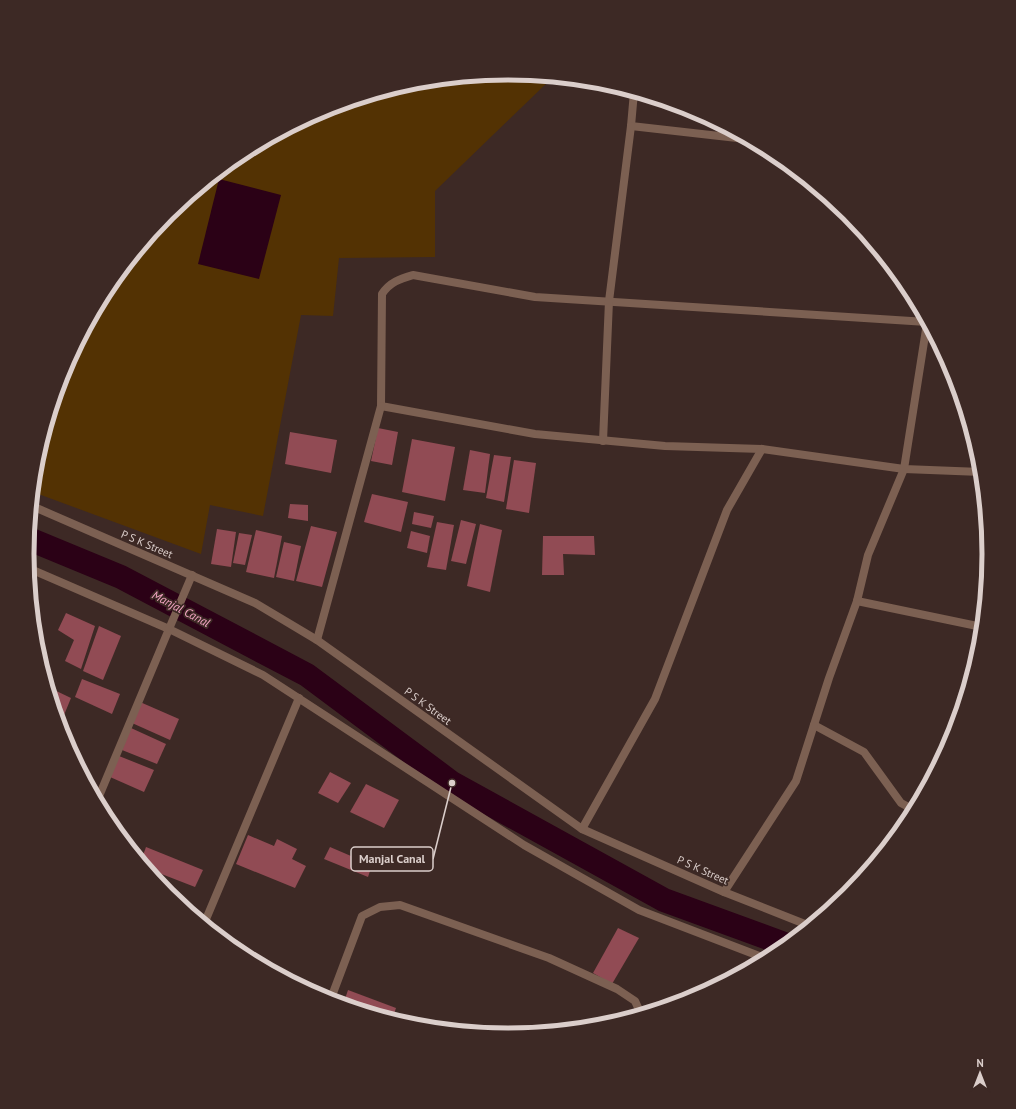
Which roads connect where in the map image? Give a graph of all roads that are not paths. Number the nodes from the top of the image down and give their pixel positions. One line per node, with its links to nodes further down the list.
1 (633, 98): 2 (street)
2 (631, 126): 3 (street); 4 (street)
3 (733, 138)
4 (609, 301): 5 (street); 7 (street); 8 (street)
5 (921, 323)
6 (926, 332): 10 (street)
7 (381, 406): 8 (street); 18 (street)
8 (603, 440): 9 (street)
9 (762, 449): 10 (street); 23 (street)
10 (904, 469): 11 (street); 15 (street)
11 (975, 472)
12 (37, 508): 14 (street, P S K Street)
13 (35, 571): 17 (street)
14 (192, 576): 17 (street); 18 (street, P S K Street)
15 (857, 601): 16 (street); 20 (street)
16 (976, 626)
17 (169, 628): 19 (street); 21 (street)
18 (317, 640): 23 (street, P S K Street)
19 (299, 698): 25 (street); 27 (street)
20 (814, 725): 22 (street); 24 (street)
21 (100, 794)
22 (908, 807)
23 (582, 829): 24 (street, P S K Street)
24 (724, 892): 26 (street, P S K Street)
25 (206, 920)
26 (805, 924)
27 (759, 956)
28 (333, 994): 29 (street)
29 (639, 1010)

